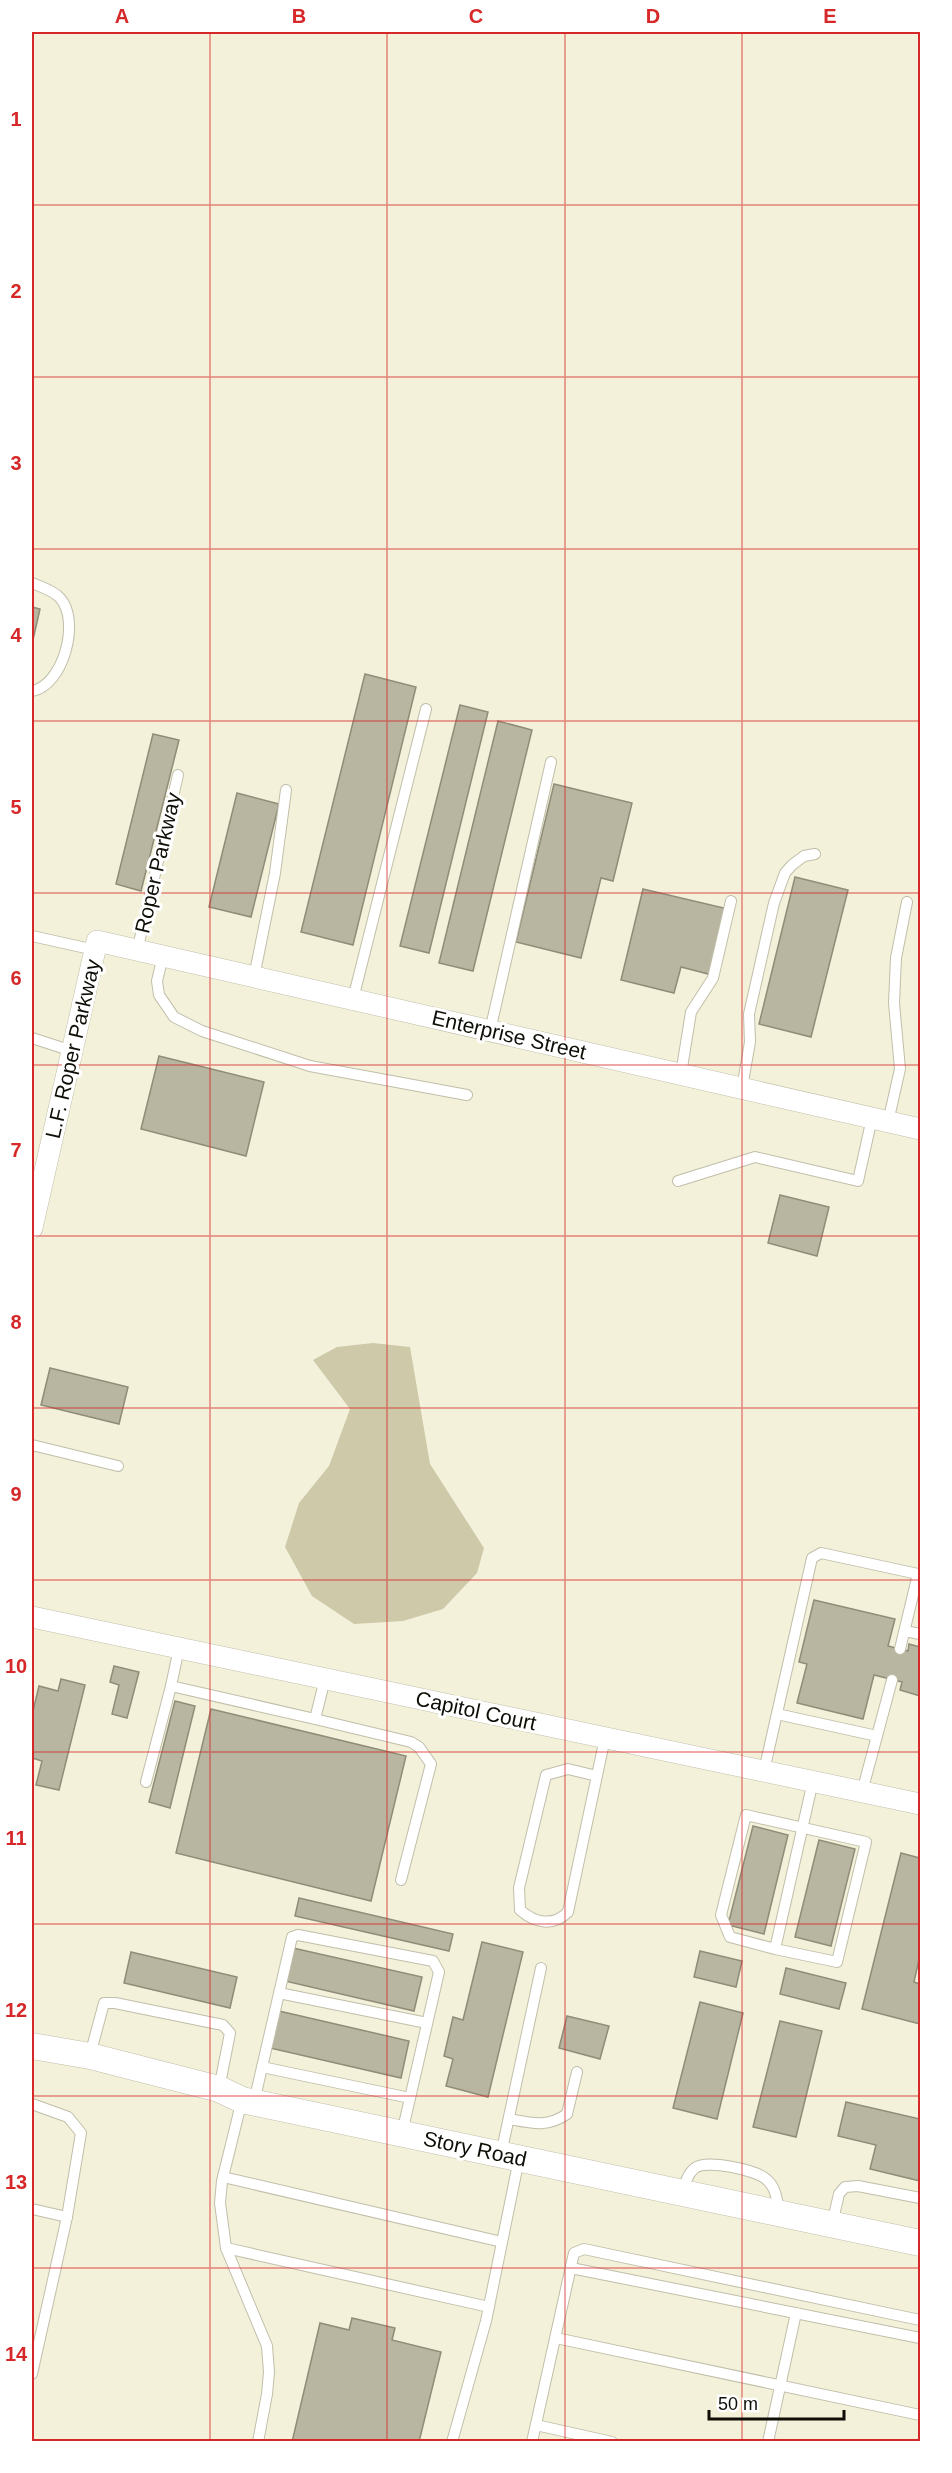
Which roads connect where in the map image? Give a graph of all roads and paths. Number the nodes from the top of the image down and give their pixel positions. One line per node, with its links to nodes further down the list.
1 (32, 583): 2 (lane)
2 (32, 691)
3 (426, 710): 15 (lane)
4 (550, 762): 16 (lane)
5 (178, 776): 12 (lane, Roper Parkway)
6 (286, 790): 14 (lane)
7 (815, 854): 20 (lane)
8 (731, 901): 19 (lane)
9 (907, 902): 22 (lane)
10 (32, 936): 11 (lane)
11 (96, 946): 12 (street, Enterprise Street); 18 (street, L.F. Roper Parkway)
12 (138, 951): 13 (street, Enterprise Street)
13 (163, 956): 14 (street, Enterprise Street); 21 (lane)
14 (254, 977): 15 (street, Enterprise Street)
15 (353, 999): 16 (street, Enterprise Street)
16 (490, 1031): 19 (street, Enterprise Street)
17 (32, 1038): 18 (lane)
18 (72, 1051): 25 (street, L.F. Roper Parkway)
19 (681, 1074): 20 (street, Enterprise Street)
20 (742, 1088): 22 (street, Enterprise Street)
21 (467, 1095)
22 (880, 1120): 23 (street, Enterprise Street); 24 (lane)
23 (921, 1129)
24 (678, 1181)
25 (32, 1221)
26 (32, 1446): 27 (lane)
27 (118, 1466)
28 (919, 1574): 30 (lane); 37 (lane)
29 (32, 1617): 32 (street, Capitol Court)
30 (905, 1631): 31 (lane); 33 (lane)
31 (921, 1634)
32 (179, 1648): 34 (street, Capitol Court); 36 (lane)
33 (900, 1649)
34 (325, 1679): 38 (lane); 40 (street, Capitol Court)
35 (892, 1680): 39 (lane)
36 (171, 1686): 38 (lane); 44 (lane)
37 (777, 1714): 39 (lane); 41 (lane)
38 (315, 1719): 48 (lane)
39 (877, 1736): 45 (lane)
40 (605, 1738): 41 (street, Capitol Court); 42 (lane)
41 (764, 1771): 43 (street, Capitol Court)
42 (597, 1776): 42 (lane)
43 (813, 1781): 45 (street, Capitol Court); 47 (lane)
44 (146, 1782)
45 (862, 1792): 46 (street, Capitol Court)
46 (921, 1804)
47 (803, 1827): 49 (lane); 49 (lane); 49 (lane)
48 (402, 1880)
49 (775, 1949)
50 (541, 1968): 60 (lane)
51 (279, 1993): 52 (lane); 52 (lane); 55 (lane)
52 (427, 2023): 58 (lane)
53 (32, 2046): 54 (street, Story Road)
54 (90, 2056): 57 (street, Story Road); 57 (lane)
55 (262, 2067): 57 (lane); 58 (lane)
56 (577, 2072): 60 (lane)
57 (238, 2097): 61 (street, Story Road); 63 (lane)
58 (410, 2098): 61 (lane)
59 (32, 2104): 68 (lane)
60 (509, 2119): 62 (lane)
61 (402, 2133): 62 (street, Story Road)
62 (510, 2156): 64 (street, Story Road); 70 (lane)
63 (223, 2177): 70 (lane); 72 (lane)
64 (682, 2193): 67 (street, Story Road); 67 (lane)
65 (921, 2198): 69 (lane)
66 (32, 2209): 68 (lane)
67 (778, 2213): 69 (street, Story Road)
68 (67, 2217): 79 (lane)
69 (832, 2224): 71 (street, Story Road)
70 (502, 2241): 74 (lane)
71 (921, 2243)
72 (226, 2248): 74 (lane); 83 (lane)
73 (571, 2268): 75 (lane); 76 (lane); 77 (lane)
74 (489, 2307): 84 (lane)
75 (796, 2313): 78 (lane); 80 (lane)
76 (921, 2320)
77 (555, 2338): 80 (lane); 82 (lane)
78 (921, 2338)
79 (32, 2374)
80 (780, 2386): 81 (lane); 87 (lane)
81 (921, 2415)
82 (536, 2425): 85 (lane); 86 (lane)
83 (258, 2442)
84 (452, 2442)
85 (532, 2442)
86 (612, 2442)
87 (768, 2442)

